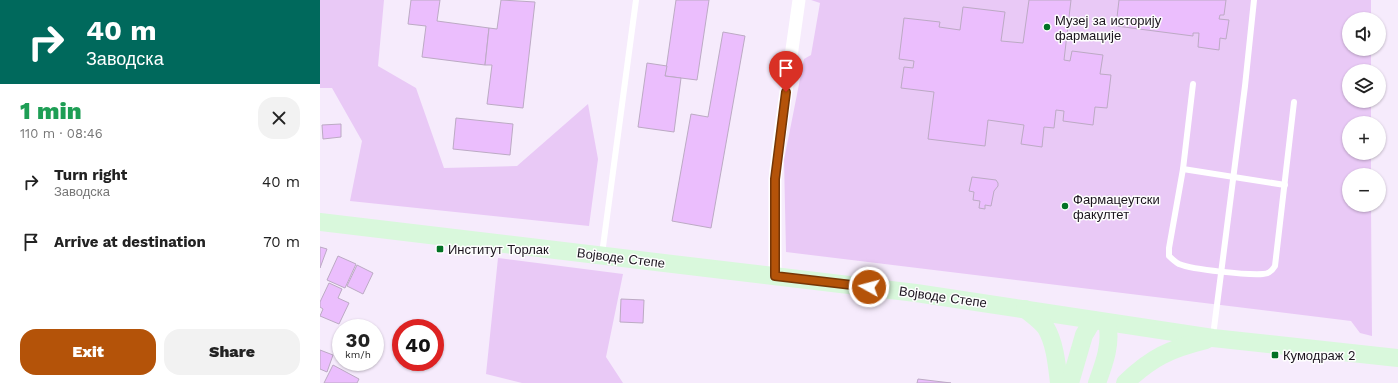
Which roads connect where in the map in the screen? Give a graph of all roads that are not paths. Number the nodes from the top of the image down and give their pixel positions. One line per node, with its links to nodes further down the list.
1 (636, 0): 10 (lane)
2 (799, 0): 12 (street)
3 (1254, 0): 7 (lane)
4 (1193, 84): 6 (lane)
5 (1294, 102): 8 (lane)
6 (1182, 169): 7 (lane); 11 (lane)
7 (1234, 177): 8 (lane); 11 (lane)
8 (1285, 185): 11 (lane)
9 (320, 222): 10 (street, Војводе Степе)
10 (602, 256): 12 (street, Војводе Степе)
11 (1220, 271): 15 (lane)
12 (775, 276): 13 (street, Војводе Степе)
13 (1024, 308): 14 (street, Војводе Степе); 17 (street)
14 (1100, 321): 15 (street, Војводе Степе); 18 (street); 19 (street)
15 (1212, 338): 16 (street, Војводе Степе); 20 (street)
16 (1398, 358)
17 (1059, 383)
18 (1070, 383)
19 (1098, 383)
20 (1125, 383)

